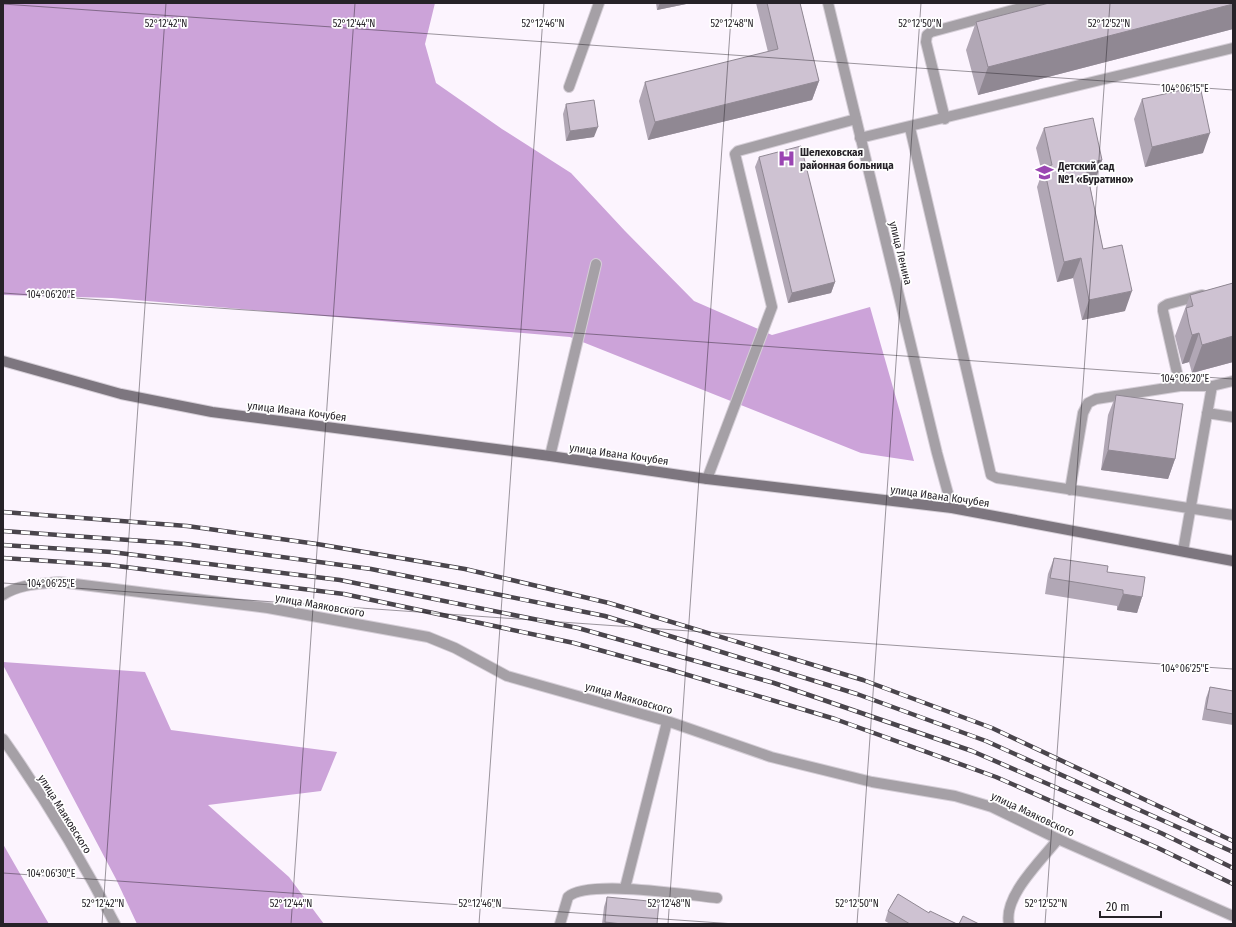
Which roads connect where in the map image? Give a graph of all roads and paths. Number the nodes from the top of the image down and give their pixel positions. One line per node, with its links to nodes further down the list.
1 (598, 3): 5 (street)
2 (828, 3): 6 (street, улица Ленина)
3 (1039, 3): 7 (street)
4 (1233, 48): 7 (street)
5 (569, 87)
6 (856, 119): 9 (street, улица Ленина); 19 (street)
7 (945, 119): 8 (street)
8 (910, 128): 9 (street); 20 (street)
9 (860, 138): 21 (street, улица Ленина)
10 (596, 264): 18 (street)
11 (1211, 292): 14 (street)
12 (3, 361): 18 (street, улица Ивана Кочубея)
13 (1233, 381): 15 (street)
14 (1180, 386): 15 (street); 20 (street)
15 (1212, 386): 16 (street)
16 (1207, 413): 17 (street); 22 (street)
17 (1233, 417)
18 (550, 456): 19 (street, улица Ивана Кочубея)
19 (706, 479): 21 (street, улица Ивана Кочубея)
20 (1070, 490): 22 (street)
21 (952, 508): 24 (street, улица Ивана Кочубея)
22 (1190, 508): 23 (street); 24 (street)
23 (1233, 514)
24 (1183, 551): 25 (street, улица Ивана Кочубея)
25 (1233, 561)
26 (3, 595): 27 (street, улица Маяковского)
27 (668, 722): 29 (street, улица Маяковского); 30 (street)
28 (3, 739): 33 (street, улица Маяковского)
29 (1058, 840): 32 (street, улица Маяковского); 35 (street)
30 (625, 888): 31 (street); 34 (street)
31 (717, 898)
32 (1233, 916)
33 (115, 924)
34 (560, 924)
35 (1009, 924)

